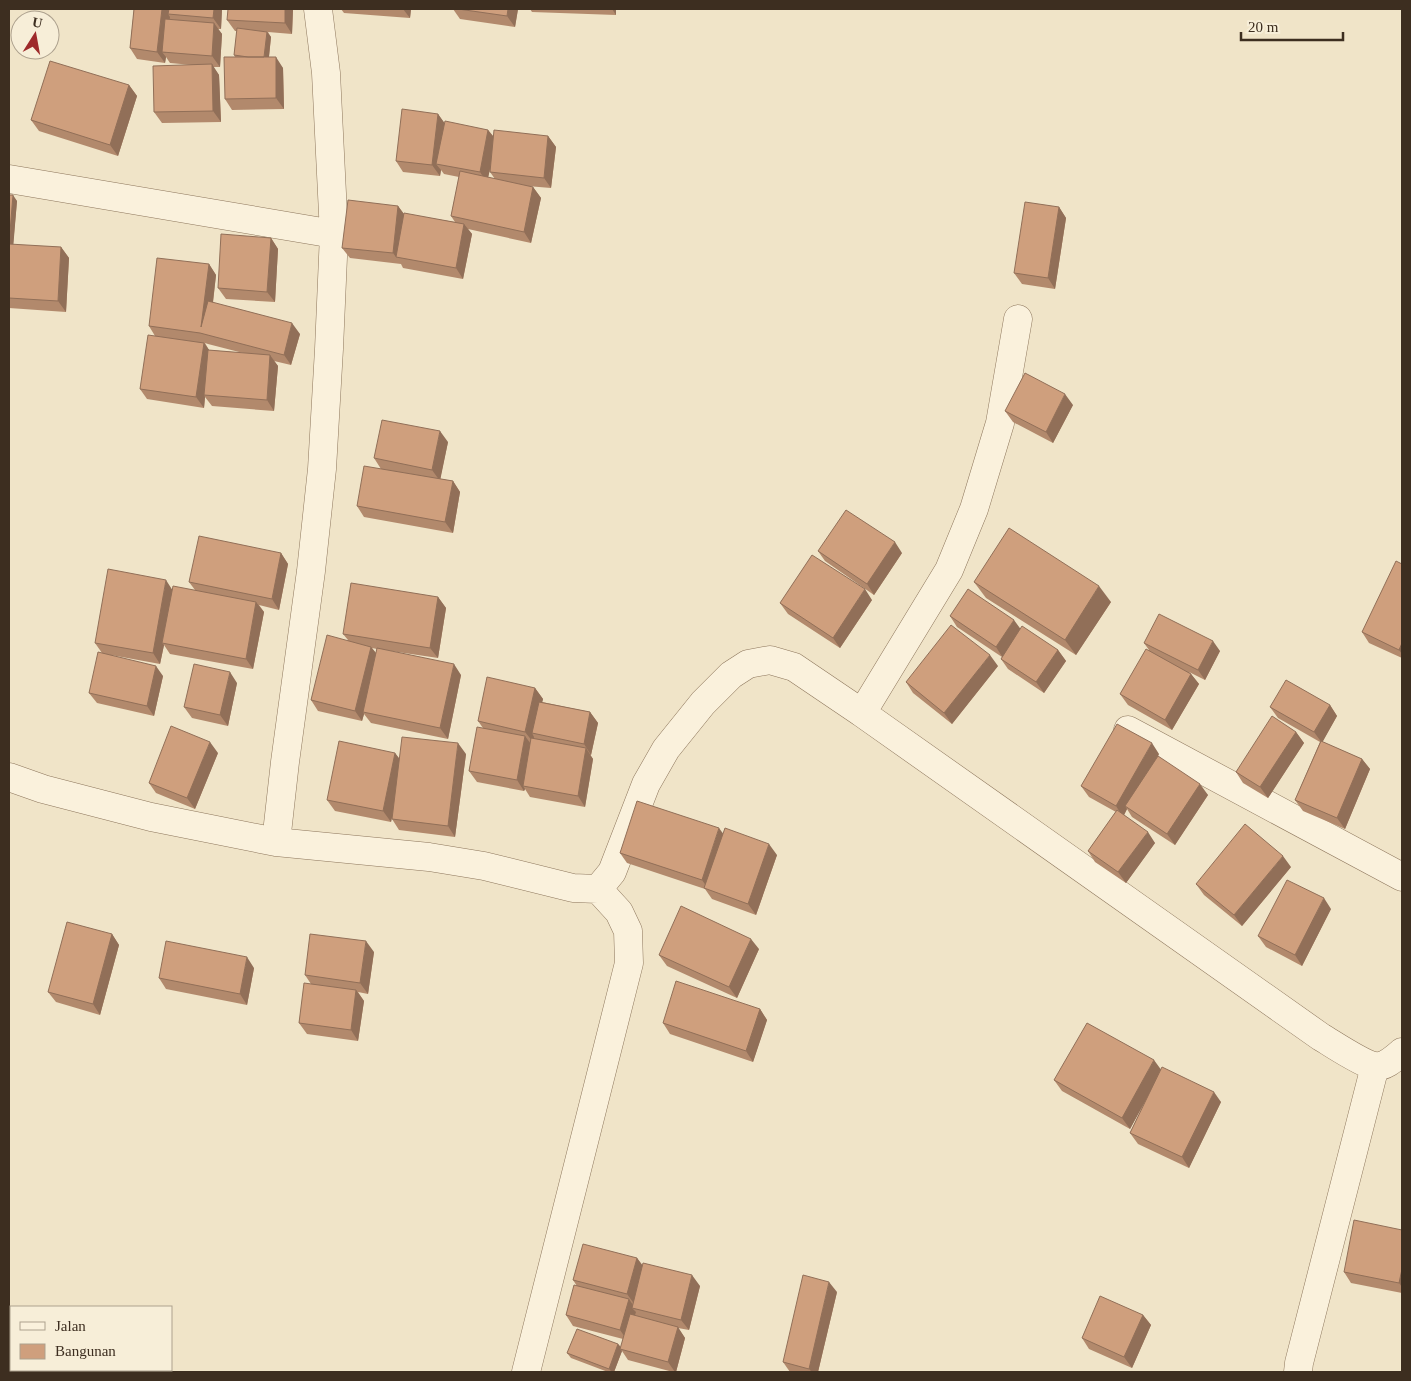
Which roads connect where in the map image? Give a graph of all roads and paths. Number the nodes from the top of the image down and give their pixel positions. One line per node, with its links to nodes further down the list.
1 (318, 9): 3 (street)
2 (9, 179): 3 (street)
3 (334, 234): 8 (street)
4 (1018, 319): 5 (street)
5 (862, 713): 10 (street); 12 (street)
6 (1128, 730): 9 (street)
7 (9, 777): 8 (street)
8 (276, 842): 10 (street)
9 (1402, 877)
10 (598, 888): 13 (street)
11 (1402, 1052): 12 (street)
12 (1375, 1066): 14 (street)
13 (526, 1372)
14 (1298, 1372)

